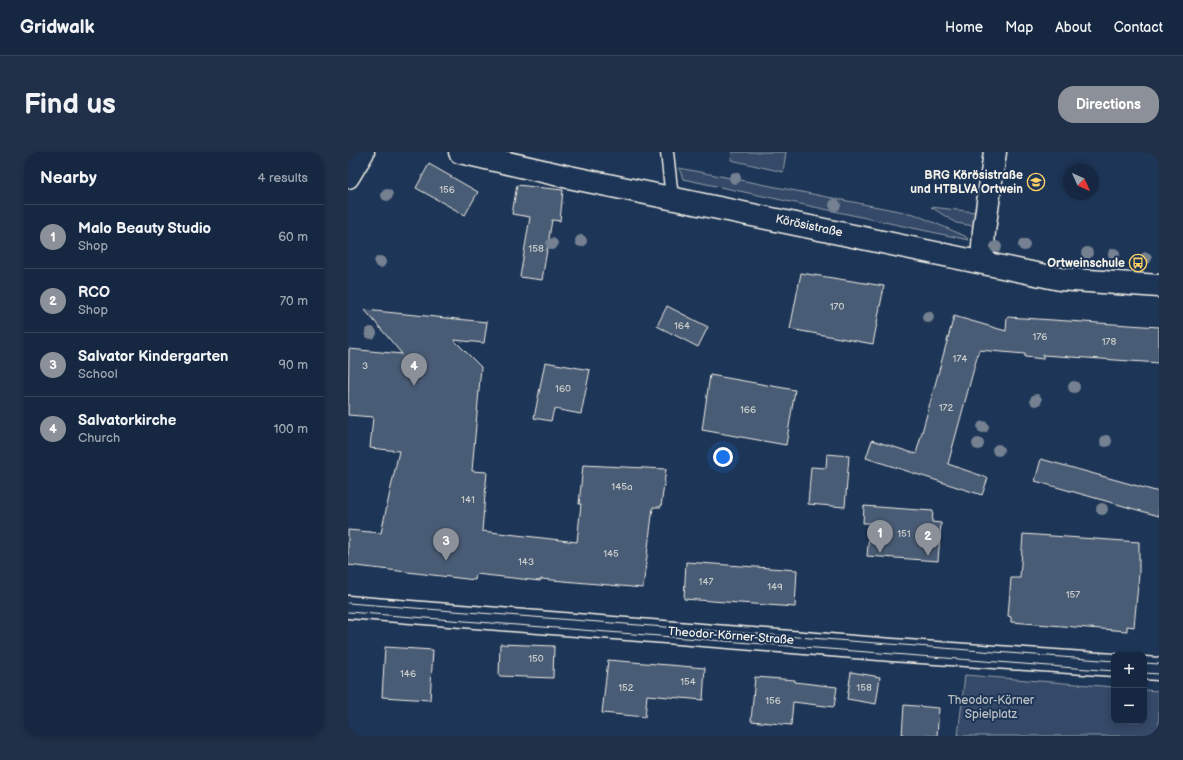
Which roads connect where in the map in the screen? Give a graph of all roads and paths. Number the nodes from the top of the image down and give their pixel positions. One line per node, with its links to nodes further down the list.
1 (363, 152): 5 (street)
2 (460, 152): 6 (street, Körösistraße)
3 (667, 152): 6 (lane)
4 (995, 152): 7 (street)
5 (348, 177)
6 (672, 198): 7 (street, Körösistraße)
7 (982, 262): 8 (street, Körösistraße)
8 (1159, 286)
9 (348, 607): 10 (street, Theodor-Körner-Straße)
10 (1111, 666)
11 (1147, 668): 12 (street)
12 (1159, 669)

